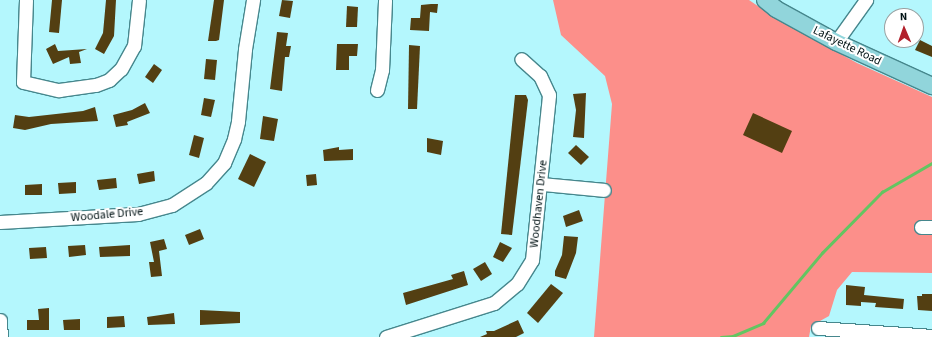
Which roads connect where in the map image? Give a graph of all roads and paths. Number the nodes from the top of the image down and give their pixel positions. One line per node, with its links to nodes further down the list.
1 (26, 0): 2 (street)
2 (139, 0)
3 (253, 0): 13 (street, Woodale Drive)
4 (385, 0): 10 (street)
5 (765, 0): 7 (main road, Lafayette Road)
6 (866, 0): 7 (street)
7 (836, 42): 9 (main road, Lafayette Road)
8 (521, 59): 11 (street, Woodhaven Drive)
9 (932, 86)
10 (377, 90)
11 (542, 184): 12 (street); 18 (street, Woodhaven Drive)
12 (604, 190)
13 (0, 222)
14 (0, 320): 17 (street)
15 (818, 328): 16 (street)
16 (932, 336)
17 (1, 337)
18 (386, 337)

